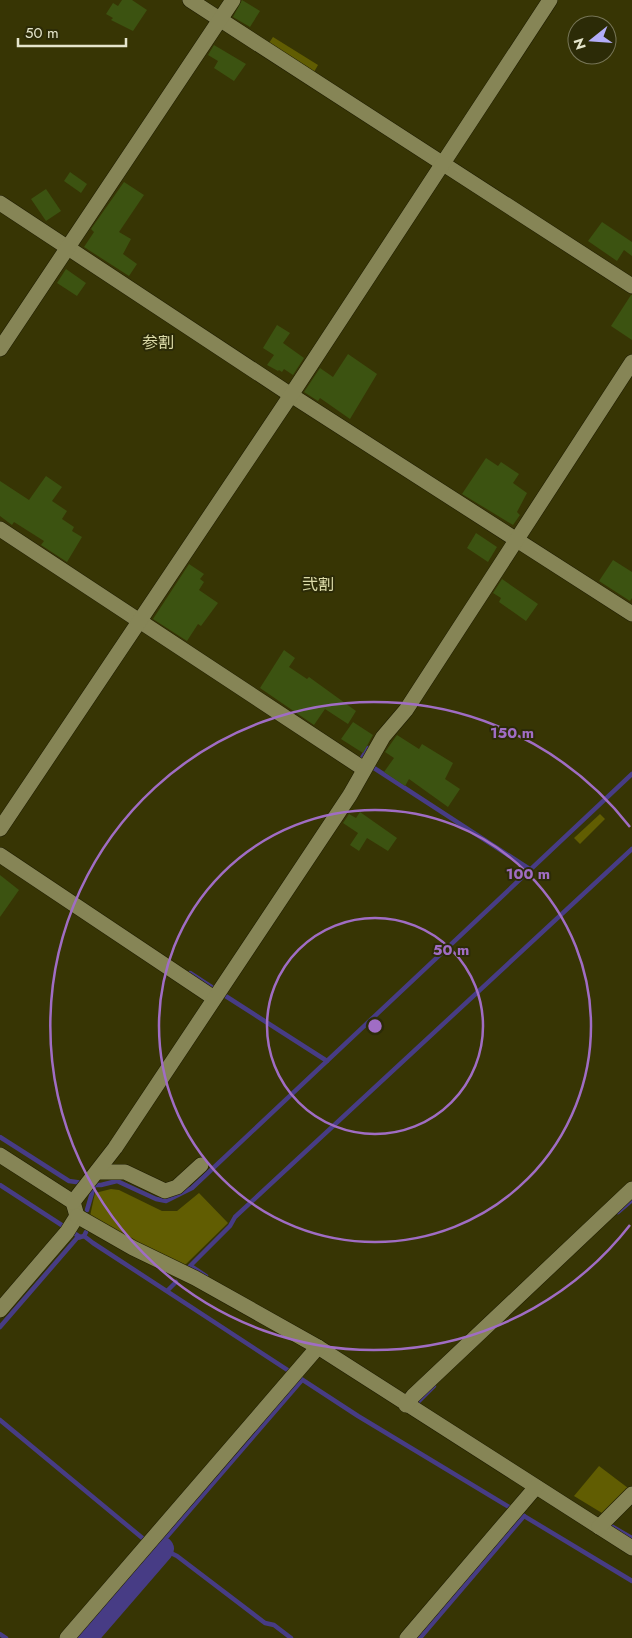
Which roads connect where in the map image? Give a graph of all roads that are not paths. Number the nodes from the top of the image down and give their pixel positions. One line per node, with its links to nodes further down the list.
1 (190, 0): 4 (street)
2 (233, 0): 4 (street)
3 (550, 0): 5 (street)
4 (216, 17): 5 (street); 7 (street)
5 (442, 161): 8 (street); 11 (street)
6 (0, 203): 7 (street)
7 (67, 246): 9 (street); 11 (street)
8 (632, 286)
9 (0, 349)
10 (632, 362): 13 (street)
11 (294, 391): 13 (street); 15 (street)
12 (0, 529): 15 (street)
13 (515, 540): 14 (street); 16 (street)
14 (632, 614)
15 (139, 620): 16 (street); 17 (street)
16 (360, 766): 19 (street)
17 (0, 829)
18 (0, 855): 19 (street)
19 (211, 996): 22 (street)
20 (0, 1155): 24 (street)
21 (201, 1165): 22 (street)
22 (91, 1180): 24 (street)
23 (632, 1189): 27 (street)
24 (72, 1220): 25 (street); 26 (street)
25 (0, 1310)
26 (318, 1347): 27 (street); 32 (street)
27 (409, 1401): 28 (street)
28 (536, 1487): 30 (street); 33 (street)
29 (632, 1494): 30 (street)
30 (602, 1523): 31 (street)
31 (632, 1548)
32 (67, 1638)
33 (407, 1638)

